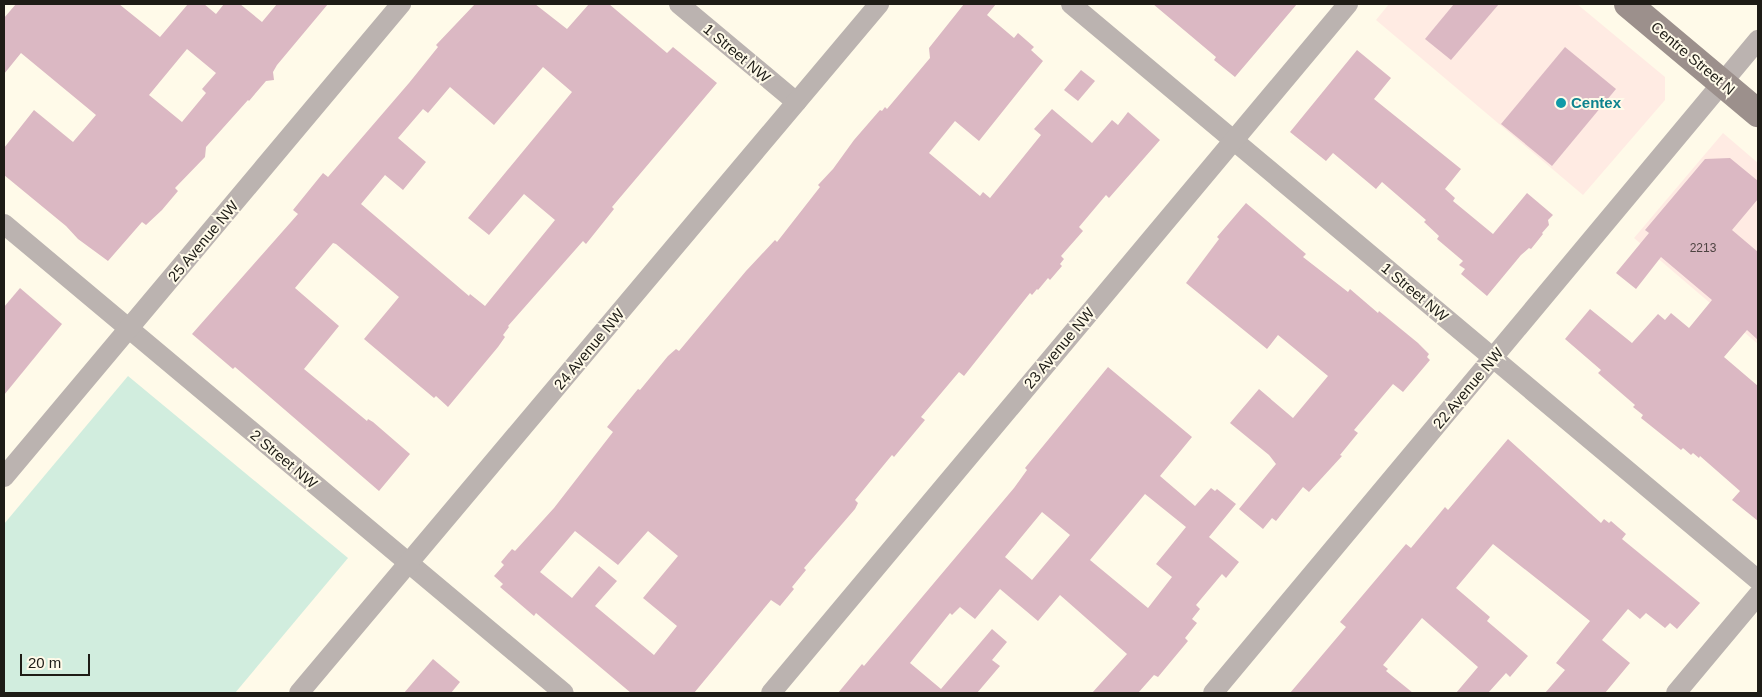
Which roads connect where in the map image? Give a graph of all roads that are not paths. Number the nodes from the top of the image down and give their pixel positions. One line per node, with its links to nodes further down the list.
1 (401, 4): 13 (street, 25 Avenue NW)
2 (679, 4): 9 (street, 1 Street NW)
3 (878, 4): 9 (street, 24 Avenue NW)
4 (1071, 4): 11 (street, 1 Street NW)
5 (1348, 4): 11 (street, 23 Avenue NW)
6 (1628, 4): 8 (main road, Centre Street N)
7 (1758, 40): 8 (street, 22 Avenue NW)
8 (1722, 83): 10 (main road, Centre Street N); 14 (street, 22 Avenue NW)
9 (796, 102): 16 (street, 24 Avenue NW)
10 (1758, 113)
11 (1234, 140): 14 (street, 1 Street NW); 21 (street, 23 Avenue NW)
12 (4, 224): 13 (street, 2 Street NW)
13 (129, 329): 15 (street, 25 Avenue NW); 16 (street, 2 Street NW)
14 (1493, 358): 17 (street, 1 Street NW); 22 (street, 22 Avenue NW)
15 (4, 477)
16 (409, 563): 19 (street, 24 Avenue NW); 20 (street, 2 Street NW)
17 (1758, 580)
18 (1758, 595): 23 (street)
19 (299, 693)
20 (564, 693)
21 (771, 693)
22 (1213, 693)
23 (1676, 693)

